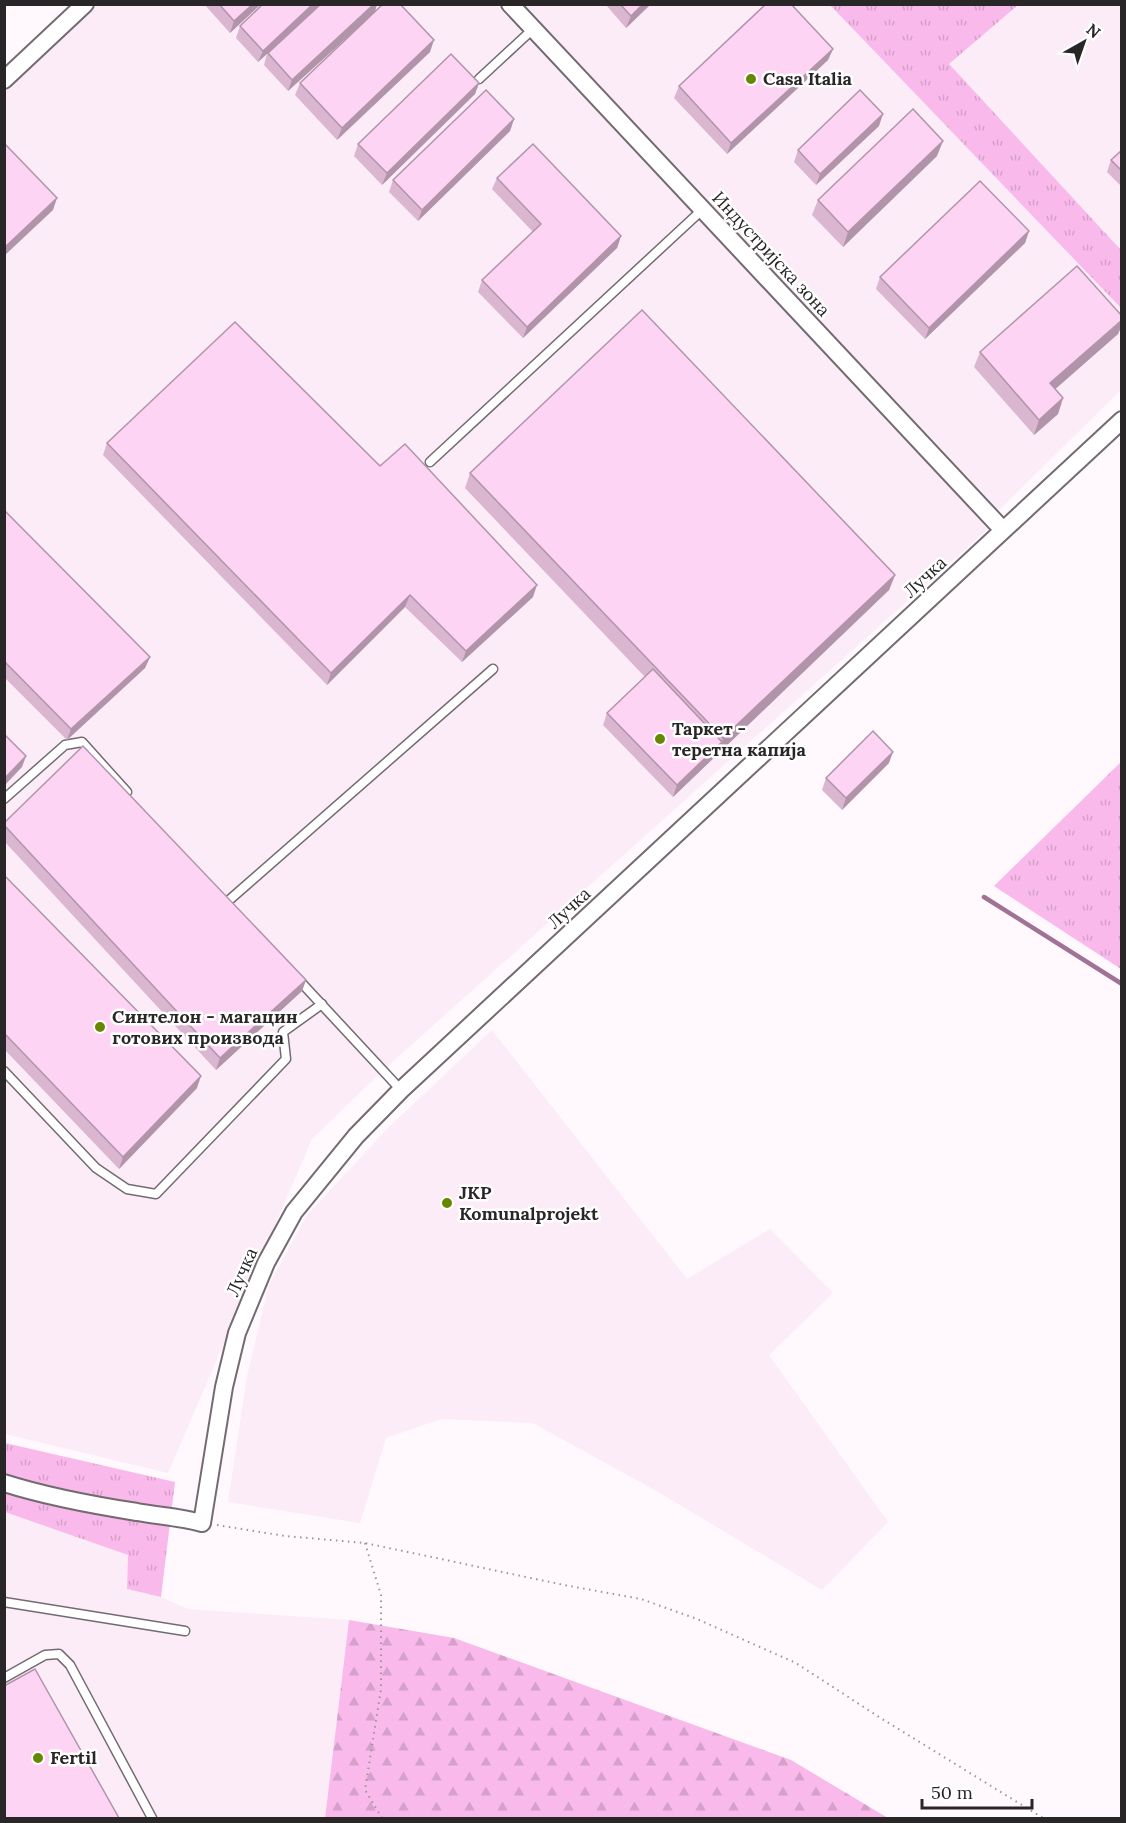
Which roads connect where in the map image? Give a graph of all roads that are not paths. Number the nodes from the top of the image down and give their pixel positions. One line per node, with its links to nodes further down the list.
1 (85, 4): 5 (street)
2 (510, 4): 3 (street, Индустријска зона)
3 (533, 30): 4 (lane); 6 (street, Индустријска зона)
4 (479, 79)
5 (4, 80)
6 (702, 210): 8 (lane); 9 (street, Индустријска зона)
7 (1122, 420): 9 (street, Лучка)
8 (430, 462)
9 (1003, 530): 19 (street, Лучка)
10 (493, 669): 14 (lane)
11 (130, 796): 12 (lane)
12 (4, 799)
13 (219, 893): 14 (lane)
14 (226, 902): 15 (lane)
15 (234, 910)
16 (290, 970): 17 (lane)
17 (322, 1004): 18 (lane); 19 (lane)
18 (4, 1071)
19 (401, 1090): 20 (street, Лучка)
20 (4, 1483)
21 (4, 1602): 22 (lane)
22 (185, 1631)
23 (4, 1678): 24 (lane)
24 (153, 1818)

